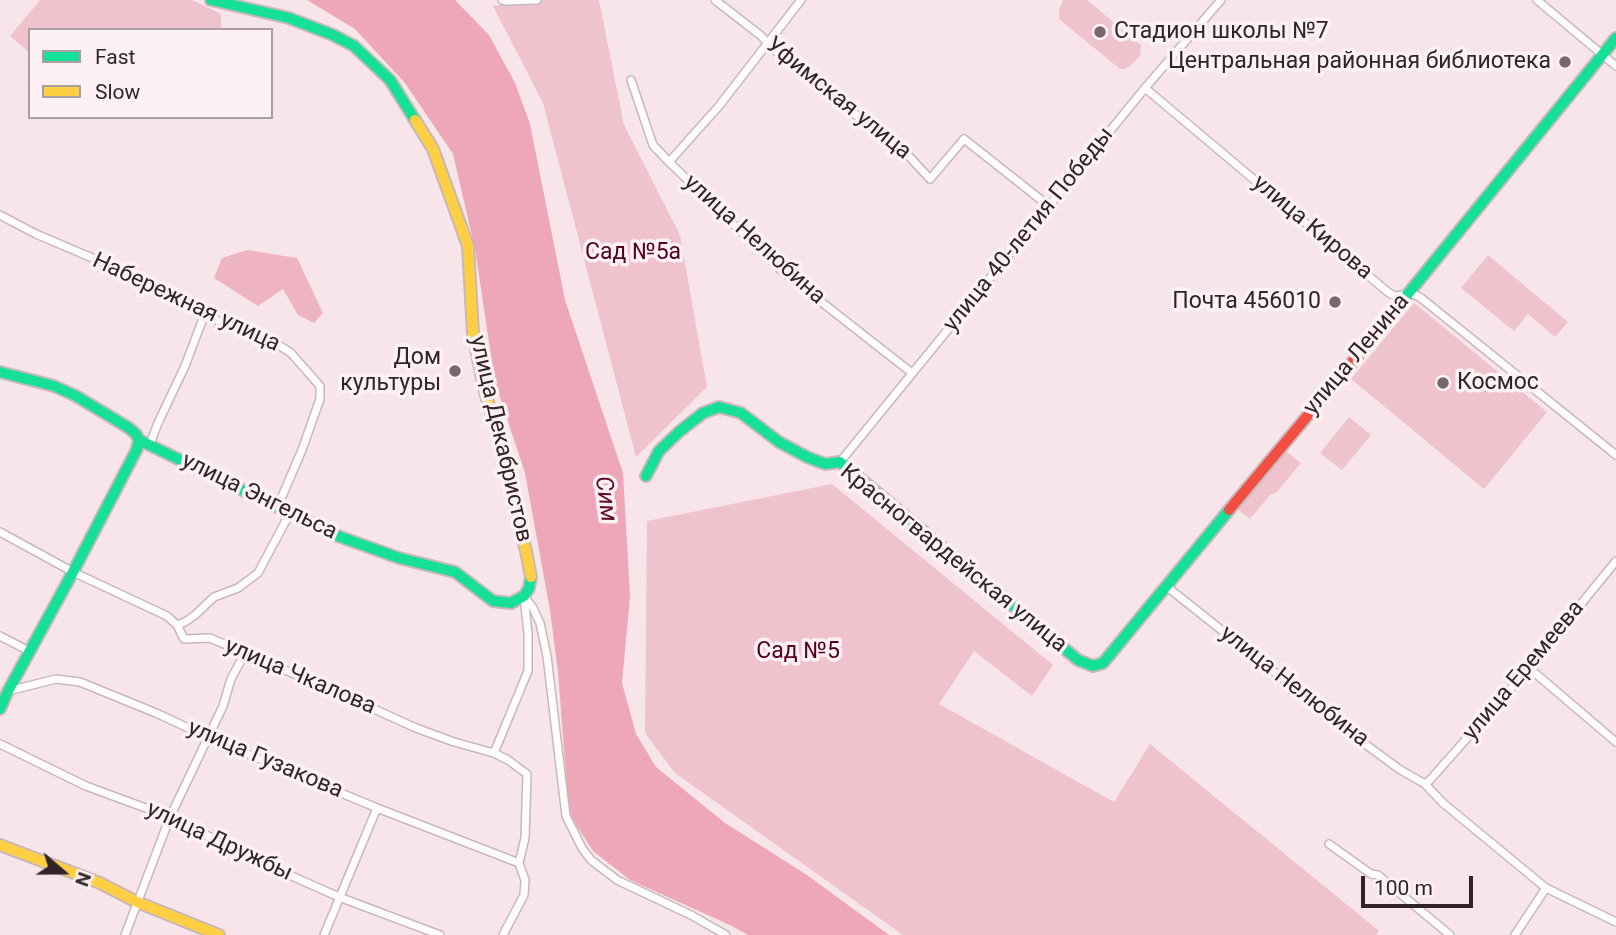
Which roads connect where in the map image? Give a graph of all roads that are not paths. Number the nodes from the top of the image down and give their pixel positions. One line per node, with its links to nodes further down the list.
1 (211, 0): 31 (street, улица Декабристов)
2 (502, 0): 3 (street)
3 (537, 0)
4 (715, 0): 9 (street, Уфимская улица)
5 (801, 0): 9 (street)
6 (1221, 0): 13 (street, улица 40-летия Победы)
7 (1537, 0): 10 (street)
8 (1616, 38): 10 (street, улица Ленина)
9 (768, 42): 14 (street); 15 (street, Уфимская улица)
10 (1602, 54): 11 (street); 17 (street, улица Ленина)
11 (1616, 66)
12 (631, 80): 14 (street, улица Нелюбина)
13 (1145, 88): 15 (street, улица 40-летия Победы); 17 (street, улица Кирова)
14 (669, 163): 20 (street, улица Нелюбина)
15 (1050, 206): 20 (street, улица 40-летия Победы)
16 (0, 215): 18 (street, Набережная улица)
17 (1407, 295): 22 (street, улица Кирова); 30 (street, улица Ленина)
18 (204, 316): 21 (street); 25 (street, Набережная улица)
19 (0, 372): 21 (street, улица Энгельса)
20 (912, 373): 23 (street, улица 40-летия Победы)
21 (145, 442): 25 (street, улица Энгельса); 29 (street)
22 (1616, 455)
23 (840, 462): 24 (street, Красногвардейская улица); 36 (street, Красногвардейская улица)
24 (646, 476)
25 (278, 508): 26 (street, улица Энгельса)
26 (290, 513): 31 (street, улица Энгельса); 32 (street)
27 (0, 532): 29 (street, улица Чкалова)
28 (1616, 561): 37 (street, улица Еремеева)
29 (73, 572): 32 (street, улица Чкалова); 34 (street)
30 (1166, 586): 36 (street, улица Ленина); 44 (street, улица Нелюбина)
31 (524, 596): 43 (street); 59 (street)
32 (177, 625): 35 (street, улица Чкалова)
33 (0, 636): 34 (street)
34 (29, 651): 38 (street)
35 (245, 653): 40 (street); 43 (street, улица Чкалова)
36 (1093, 666)
37 (1529, 667): 41 (street); 44 (street, улица Еремеева)
38 (8, 691): 39 (street); 40 (street, улица Гузакова)
39 (0, 709)
40 (208, 741): 45 (street, улица Гузакова); 46 (street)
41 (1616, 743)
42 (0, 744): 46 (street, улица Дружбы)
43 (494, 753): 49 (street, улица Чкалова)
44 (1427, 782): 50 (street, улица Нелюбина)
45 (377, 808): 49 (street, улица Гузакова); 51 (street)
46 (170, 817): 51 (street, улица Дружбы); 52 (street)
47 (1329, 844): 60 (street)
48 (0, 845): 52 (street)
49 (519, 863): 58 (street)
50 (1546, 888): 53 (street, улица Нелюбина); 61 (street)
51 (339, 897): 56 (street); 57 (street, улица Дружбы)
52 (137, 902): 54 (street); 55 (street)
53 (1616, 922)
54 (125, 935)
55 (219, 935)
56 (324, 935)
57 (440, 935)
58 (503, 935)
59 (726, 935)
60 (1450, 935)
61 (1515, 935)

